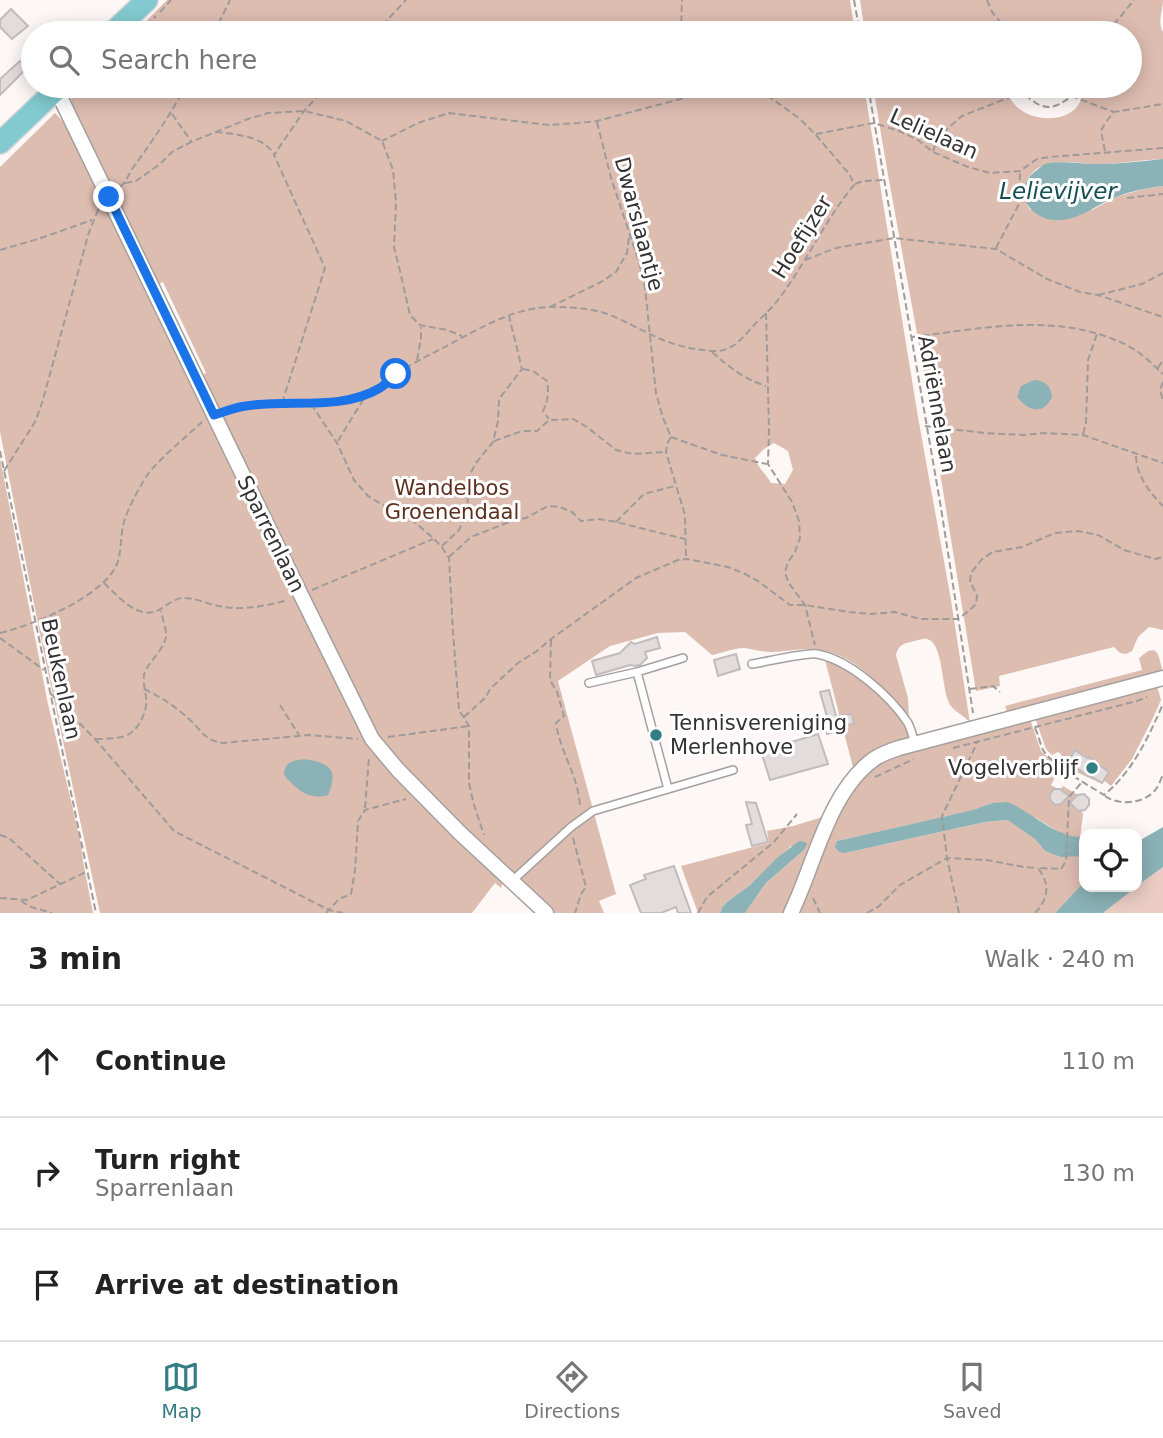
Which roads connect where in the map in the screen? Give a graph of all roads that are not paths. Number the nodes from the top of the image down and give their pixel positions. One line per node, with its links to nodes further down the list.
1 (147, 0): 2 (main road)
2 (125, 21)
3 (55, 98): 5 (main road)
4 (62, 98): 14 (street, Sparrenlaan)
5 (0, 143)
6 (683, 658): 8 (lane)
7 (752, 664): 11 (lane)
8 (637, 672): 10 (lane); 13 (lane)
9 (1163, 678): 11 (street)
10 (589, 683)
11 (918, 750): 16 (street)
12 (733, 770): 13 (lane)
13 (668, 789): 14 (lane)
14 (512, 881): 15 (street, Sparrenlaan)
15 (547, 913)
16 (791, 913)

